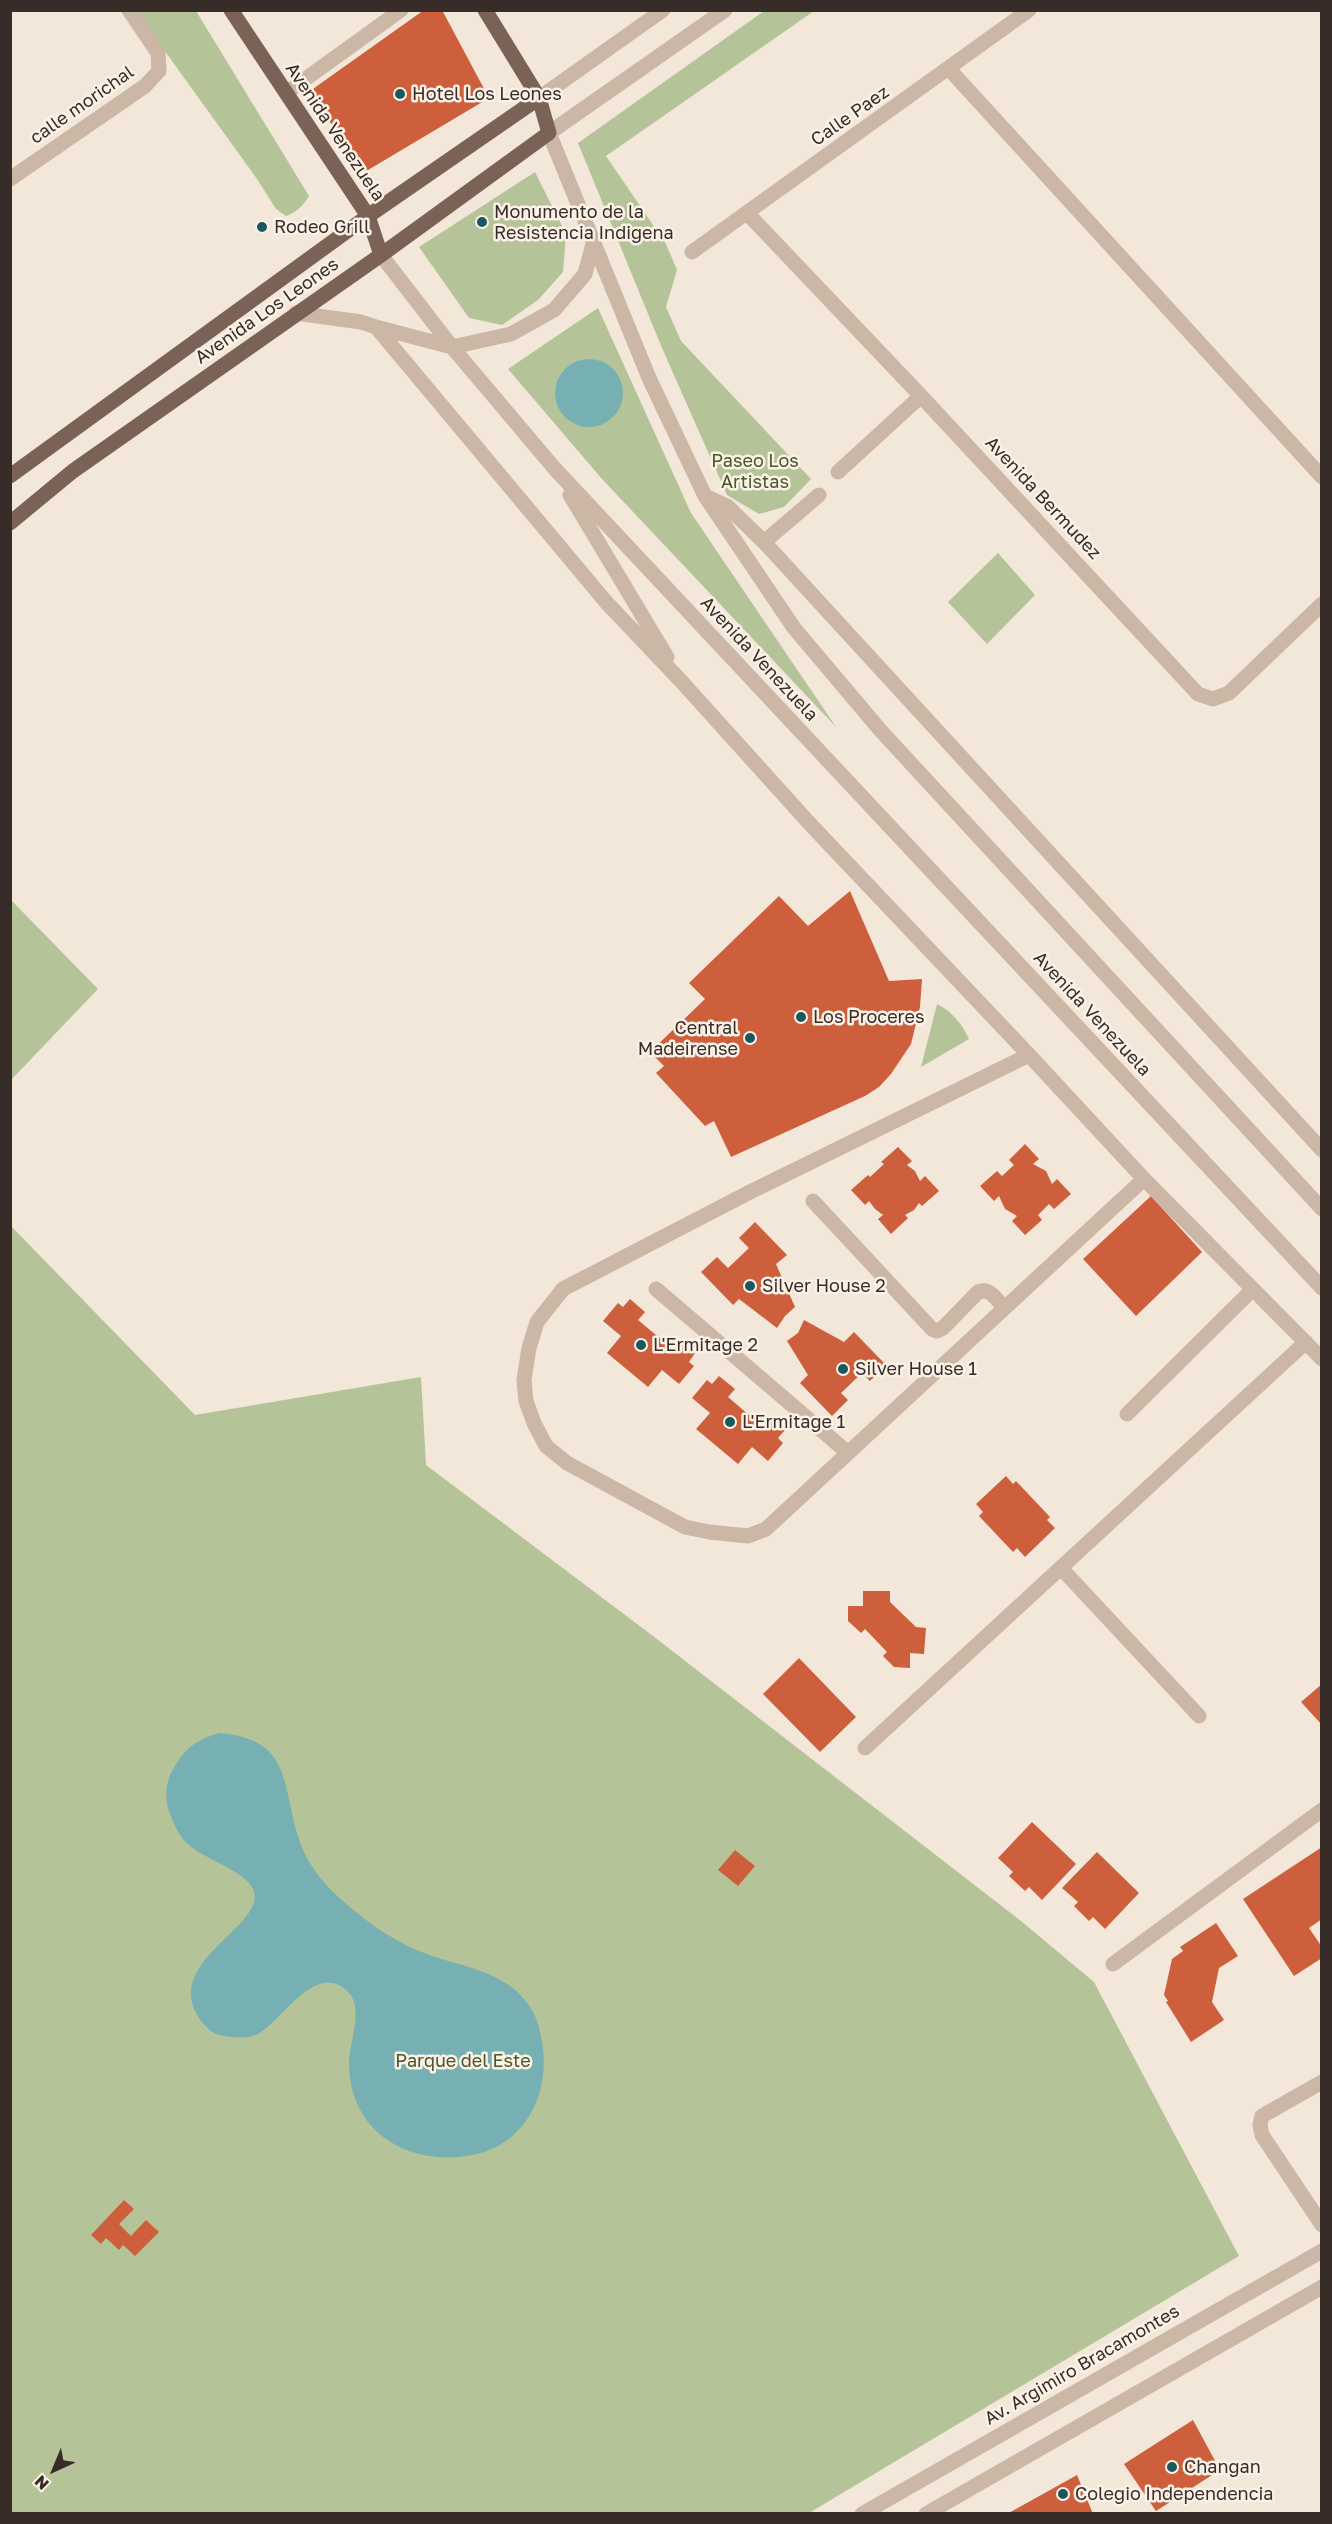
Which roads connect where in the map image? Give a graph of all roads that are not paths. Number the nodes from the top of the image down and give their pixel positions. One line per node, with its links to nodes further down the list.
1 (129, 10): 12 (street, calle morichal)
2 (231, 10): 9 (main road, Avenida Venezuela)
3 (401, 10): 9 (street)
4 (485, 10): 10 (main road, Avenida Venezuela)
5 (663, 10): 10 (street, Avenida Los Leones)
6 (725, 10): 11 (street, Avenida Los Leones)
7 (1029, 10): 8 (street, Calle Paez)
8 (949, 69): 13 (street, Calle Paez); 25 (street)
9 (286, 93): 14 (main road, Avenida Venezuela)
10 (539, 98): 11 (main road, Avenida Venezuela); 14 (main road, Avenida Los Leones)
11 (549, 133): 15 (street, Avenida Venezuela); 17 (main road, Avenida Los Leones)
12 (10, 179)
13 (747, 213): 16 (street, Calle Paez); 21 (street, Avenida Bermudez)
14 (368, 216): 17 (main road, Avenida Venezuela); 24 (main road, Avenida Los Leones)
15 (594, 240): 20 (street); 27 (street, Avenida Venezuela)
16 (692, 252)
17 (381, 255): 18 (main road, Avenida Los Leones); 20 (street, Avenida Venezuela)
18 (296, 313): 19 (street); 28 (main road, Avenida Los Leones)
19 (376, 327): 20 (street); 31 (street)
20 (452, 347): 22 (street, Avenida Venezuela)
21 (921, 396): 23 (street); 30 (street, Avenida Bermudez)
22 (555, 469): 31 (street); 37 (street, Avenida Venezuela)
23 (838, 472)
24 (10, 476)
25 (1322, 477)
26 (819, 495): 29 (street)
27 (705, 496): 29 (street); 36 (street, Avenida Venezuela)
28 (10, 523)
29 (764, 542): 33 (street)
30 (1322, 604)
31 (681, 681): 32 (street)
32 (1029, 1055): 34 (street); 44 (street)
33 (1322, 1150)
34 (1144, 1179): 39 (street); 40 (street)
35 (813, 1201): 40 (street)
36 (1322, 1209)
37 (1322, 1288)
38 (656, 1289): 44 (street)
39 (1252, 1289): 41 (street); 43 (street)
40 (1004, 1308): 44 (street)
41 (1306, 1342): 42 (street); 45 (street)
42 (1322, 1359)
43 (1127, 1414)
44 (847, 1452)
45 (1061, 1568): 46 (street); 47 (street)
46 (1199, 1716)
47 (865, 1748)
48 (1322, 1810): 49 (street)
49 (1113, 1964)
50 (1322, 2082): 51 (street)
51 (1322, 2225)
52 (1322, 2251): 54 (street, Av. Argimiro Bracamontes)
53 (1322, 2287): 55 (street)
54 (862, 2514)
55 (926, 2514)

